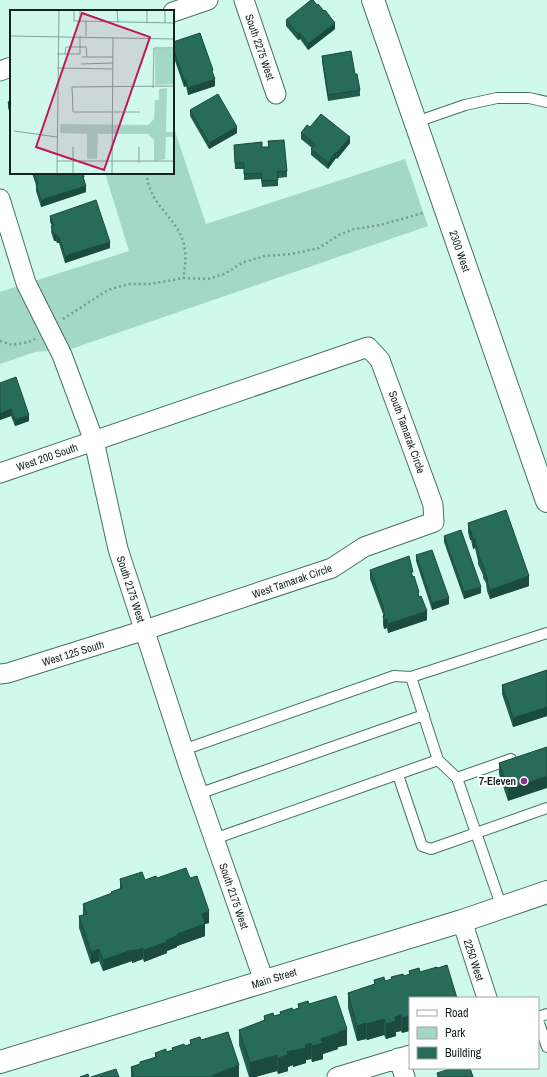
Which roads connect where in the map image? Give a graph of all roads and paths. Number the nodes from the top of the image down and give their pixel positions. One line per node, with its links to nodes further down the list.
1 (208, 0): 4 (street)
2 (244, 0): 7 (street, South 2275 West)
3 (373, 0): 9 (main road, 2300 West)
4 (174, 12)
5 (10, 67): 6 (street)
6 (0, 71)
7 (276, 94)
8 (547, 102): 9 (lane)
9 (416, 122): 19 (main road, 2300 West)
10 (146, 174): 13 (path)
11 (0, 199): 17 (street, South 2175 West)
12 (423, 213): 13 (path)
13 (183, 278): 14 (path)
14 (58, 322)
15 (36, 338): 16 (path)
16 (0, 341)
17 (94, 441): 18 (street, West 200 South); 20 (street, South Tamarak Circle); 21 (street, South 2175 West)
18 (0, 473)
19 (547, 501)
20 (434, 522): 21 (street, West Tamarak Circle)
21 (145, 630): 23 (street, West 125 South); 26 (street, South 2175 West)
22 (547, 633): 24 (lane)
23 (0, 674)
24 (411, 677): 25 (lane); 26 (lane)
25 (424, 715): 28 (lane); 31 (lane)
26 (183, 750): 31 (street, South 2175 West)
27 (520, 756): 30 (lane)
28 (438, 760): 29 (lane); 30 (lane)
29 (398, 774): 33 (lane); 34 (lane)
30 (457, 778): 33 (lane)
31 (198, 794): 34 (street, South 2175 West)
32 (547, 808): 33 (lane)
33 (476, 833): 36 (lane)
34 (214, 840): 38 (street, South 2175 West)
35 (547, 892): 36 (main road, Main Street)
36 (502, 908): 37 (main road, Main Street)
37 (462, 921): 38 (main road, Main Street); 39 (street, 2250 West)
38 (264, 981): 43 (main road, Main Street)
39 (487, 997)
40 (539, 1023): 41 (lane)
41 (547, 1046)
42 (404, 1056): 44 (street); 45 (street)
43 (0, 1062)
44 (337, 1077)
45 (405, 1077)

